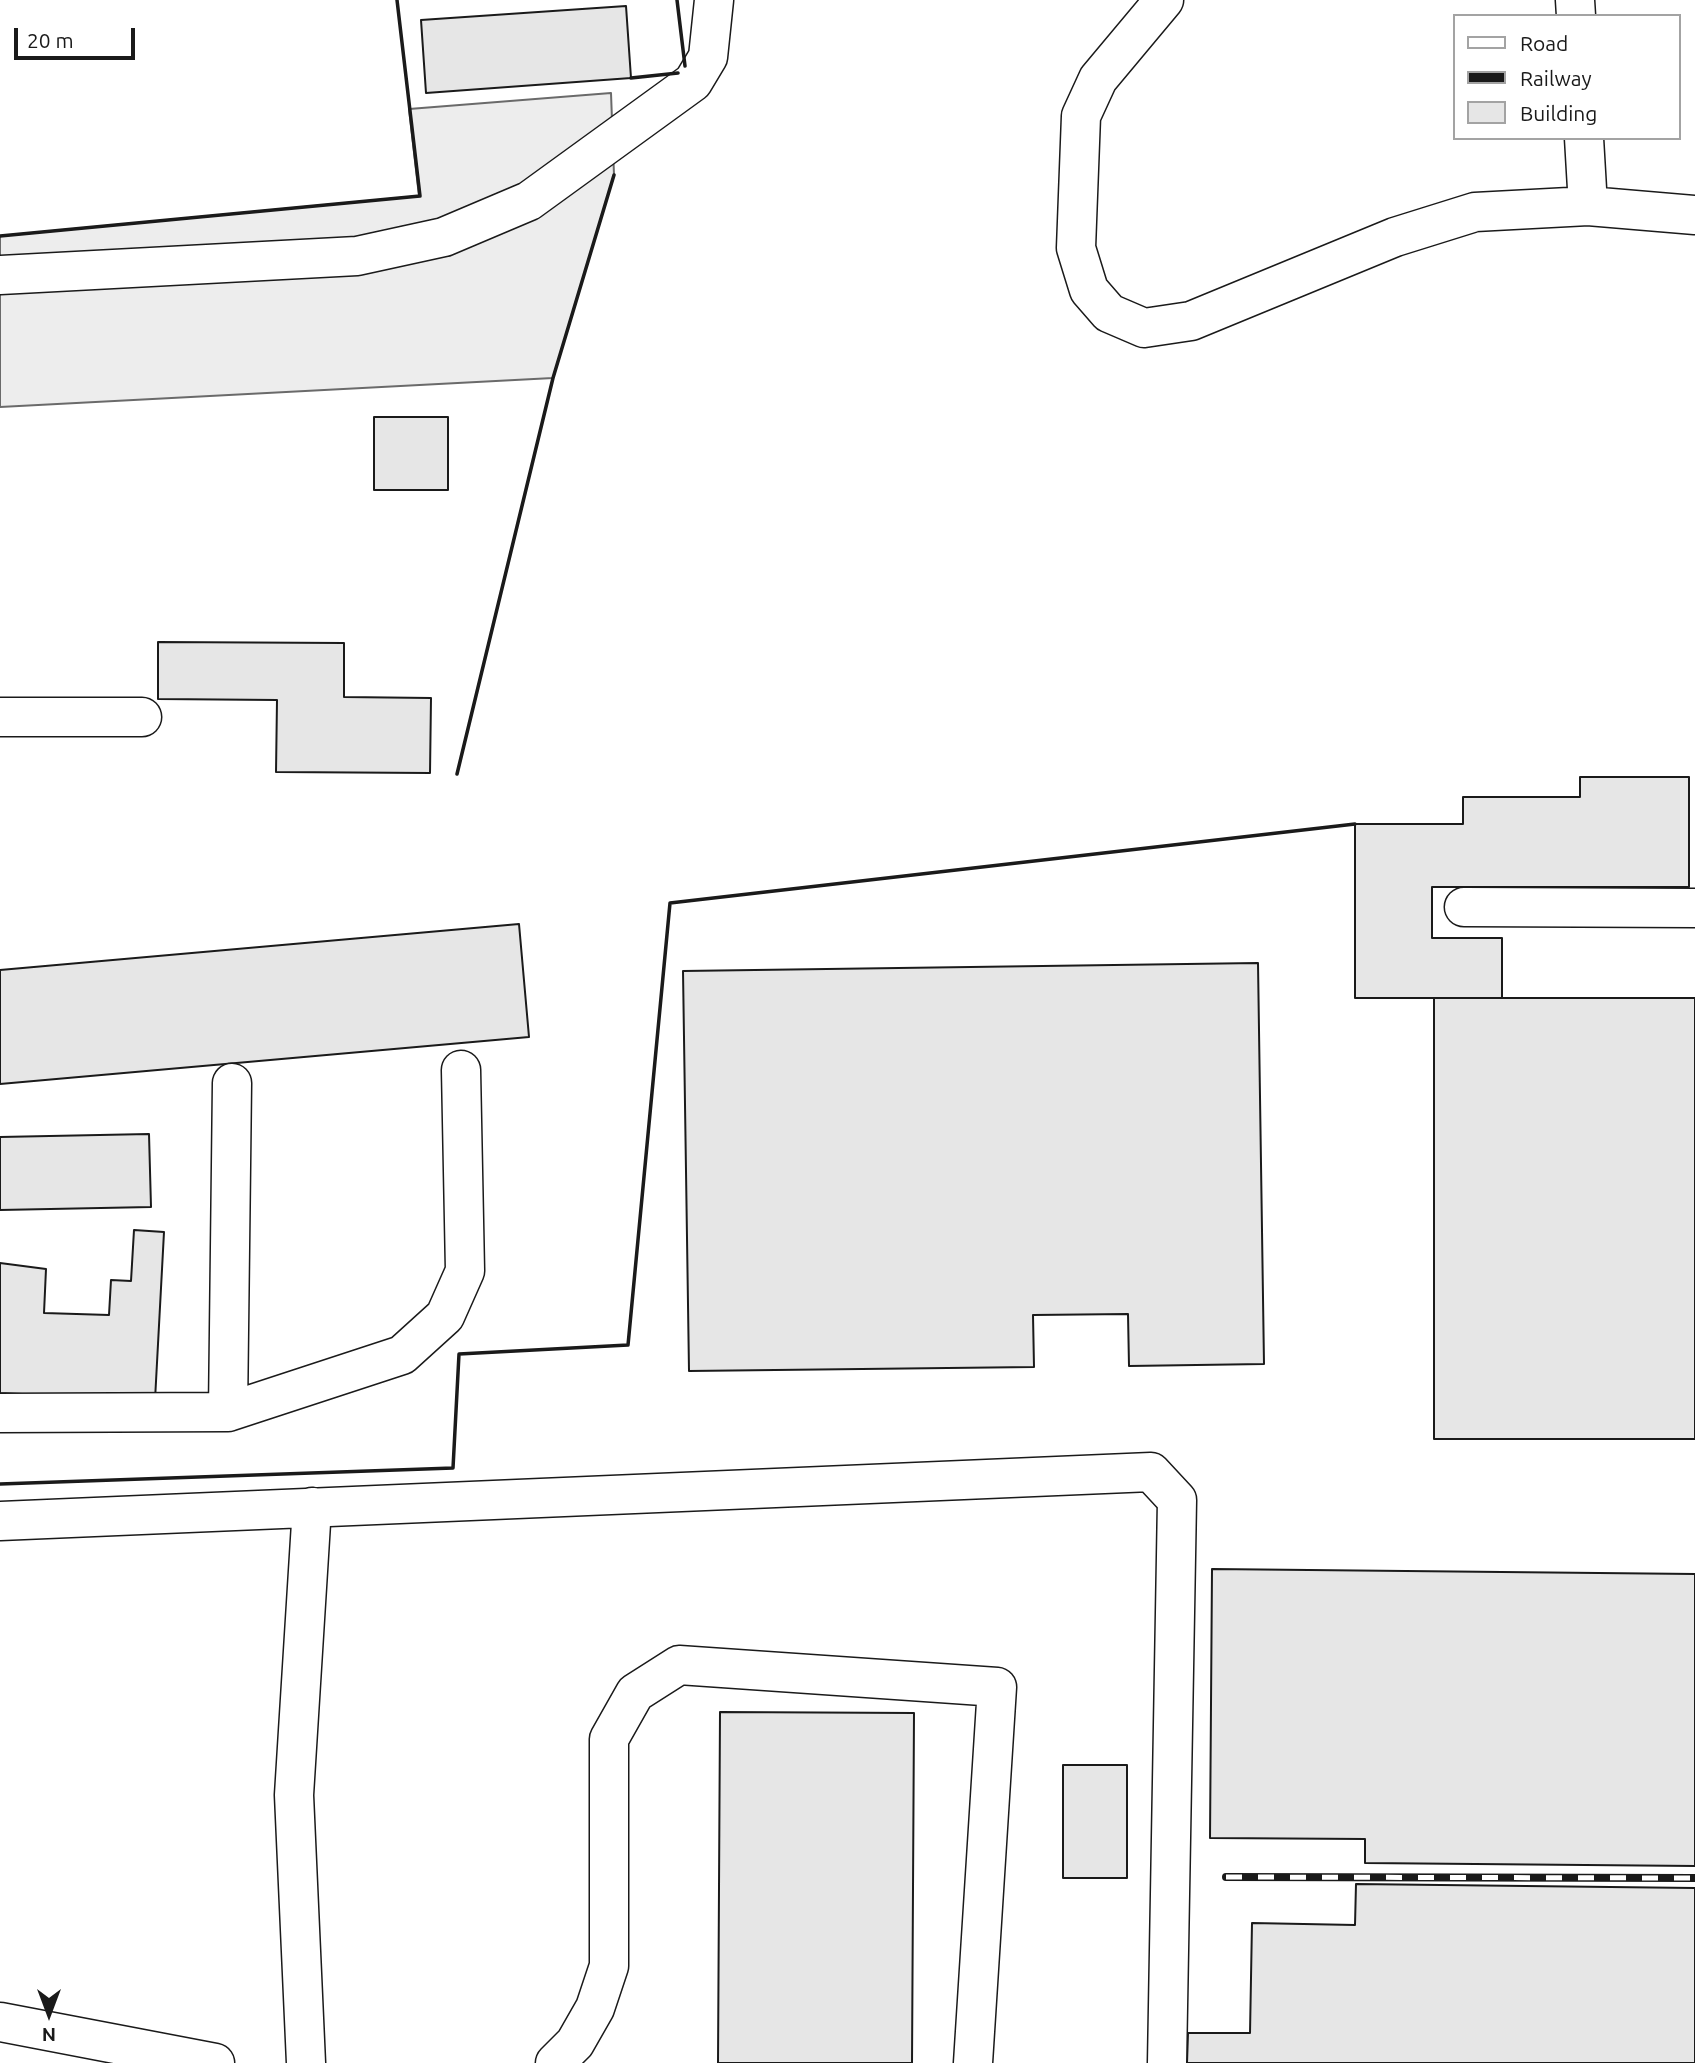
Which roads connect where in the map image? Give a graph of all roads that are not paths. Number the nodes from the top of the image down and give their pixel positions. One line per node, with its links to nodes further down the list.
1 (714, 0): 6 (lane)
2 (1164, 0): 4 (lane)
3 (1584, 140): 4 (lane)
4 (1588, 206): 5 (lane)
5 (1695, 215)
6 (0, 275)
7 (0, 717): 8 (lane)
8 (142, 717)
9 (1464, 908): 10 (lane)
10 (1695, 908)
11 (461, 1070): 13 (lane)
12 (232, 1083): 13 (lane)
13 (228, 1412): 14 (lane)
14 (0, 1413)
15 (312, 1507): 16 (lane); 19 (lane); 22 (lane)
16 (0, 1521)
17 (0, 2022): 18 (lane)
18 (215, 2063)
19 (306, 2063)
20 (555, 2063): 21 (lane)
21 (973, 2063)
22 (1167, 2063)

